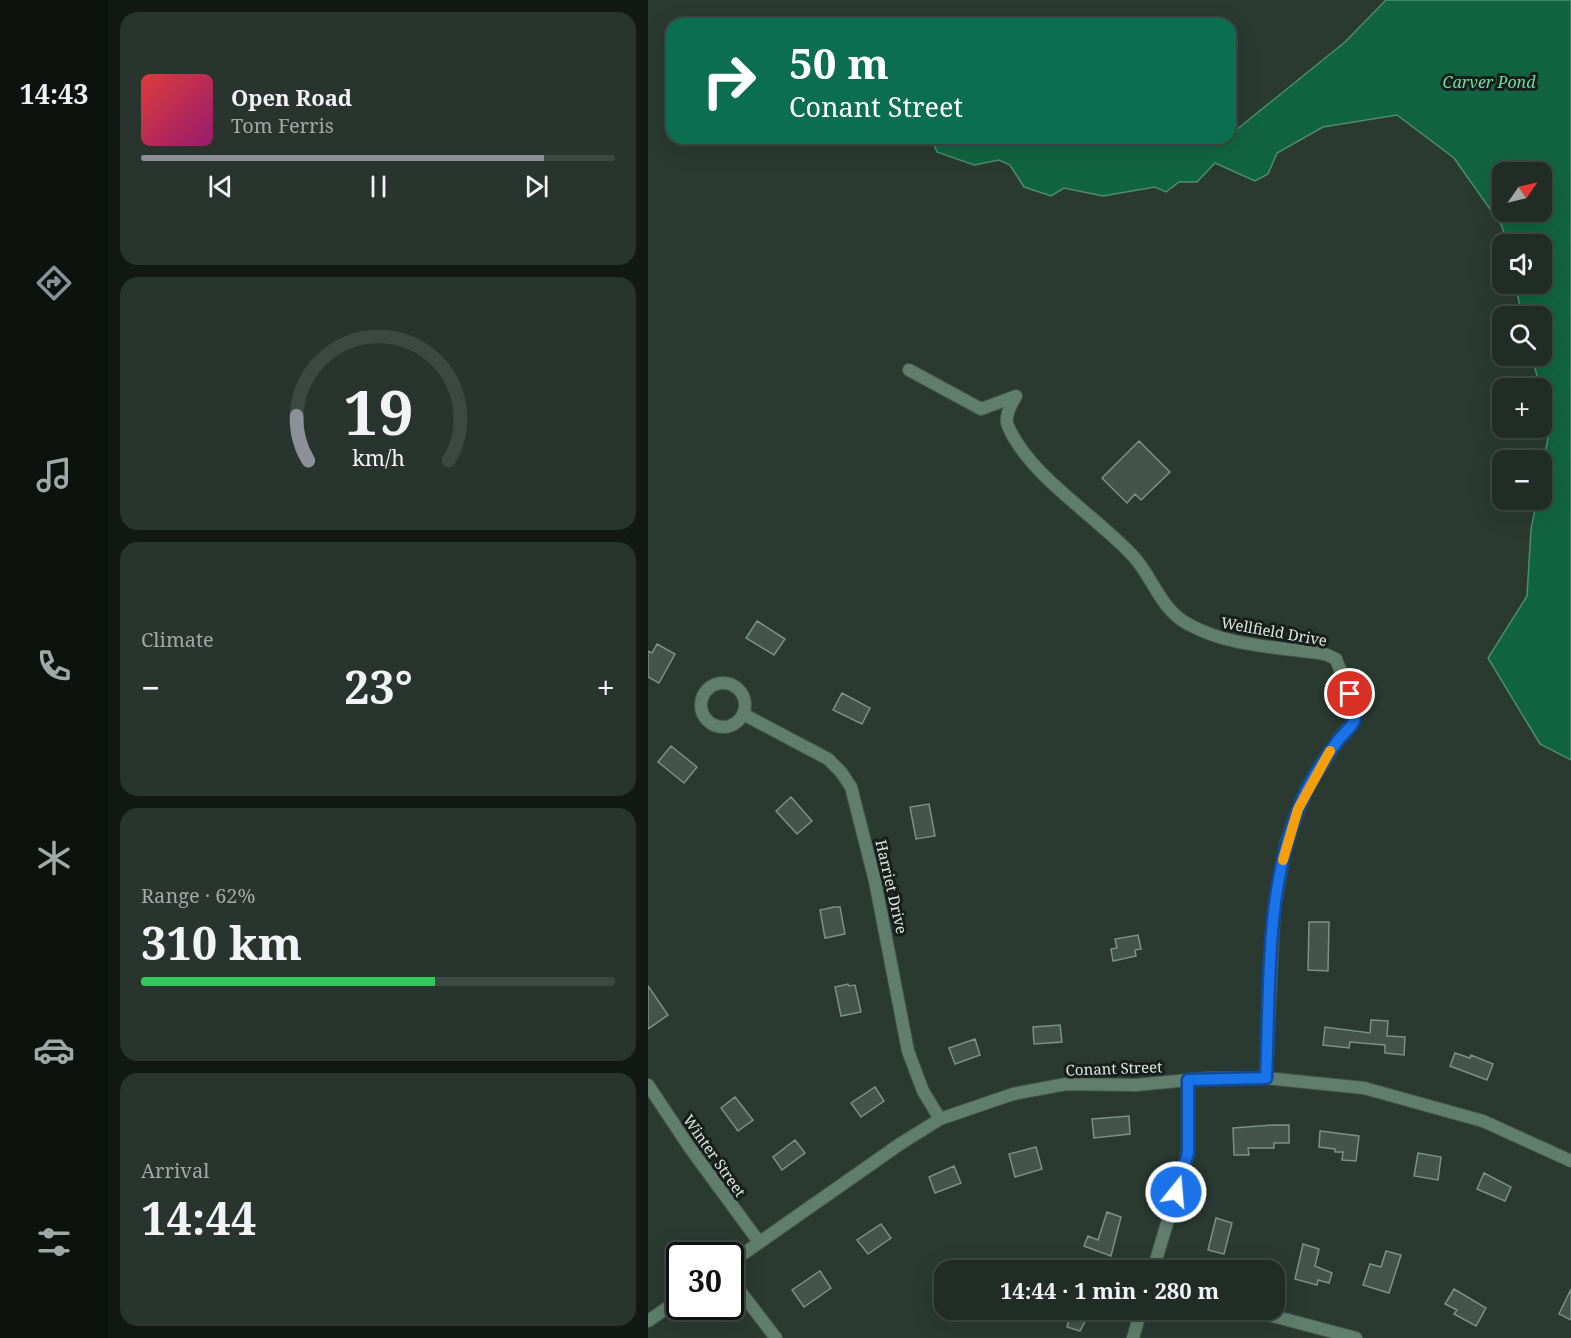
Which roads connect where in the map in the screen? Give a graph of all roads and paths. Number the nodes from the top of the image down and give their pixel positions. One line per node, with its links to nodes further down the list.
1 (909, 370): 3 (street, Wellfield Drive)
2 (743, 714): 6 (street, Harriet Drive)
3 (1266, 1078): 4 (street, Conant Street); 7 (street, Conant Street)
4 (1188, 1080): 6 (street, Conant Street); 10 (street)
5 (648, 1085): 8 (street, Winter Street)
6 (940, 1119): 8 (street, Conant Street)
7 (1571, 1161)
8 (759, 1242): 9 (street, Conant Street)
9 (744, 1253)
10 (1156, 1260)
11 (744, 1296): 16 (street)
12 (666, 1309): 15 (street)
13 (1285, 1319): 18 (street)
14 (1138, 1320): 17 (street)
15 (648, 1321)
16 (776, 1338)
17 (1133, 1338)
18 (1356, 1338)

